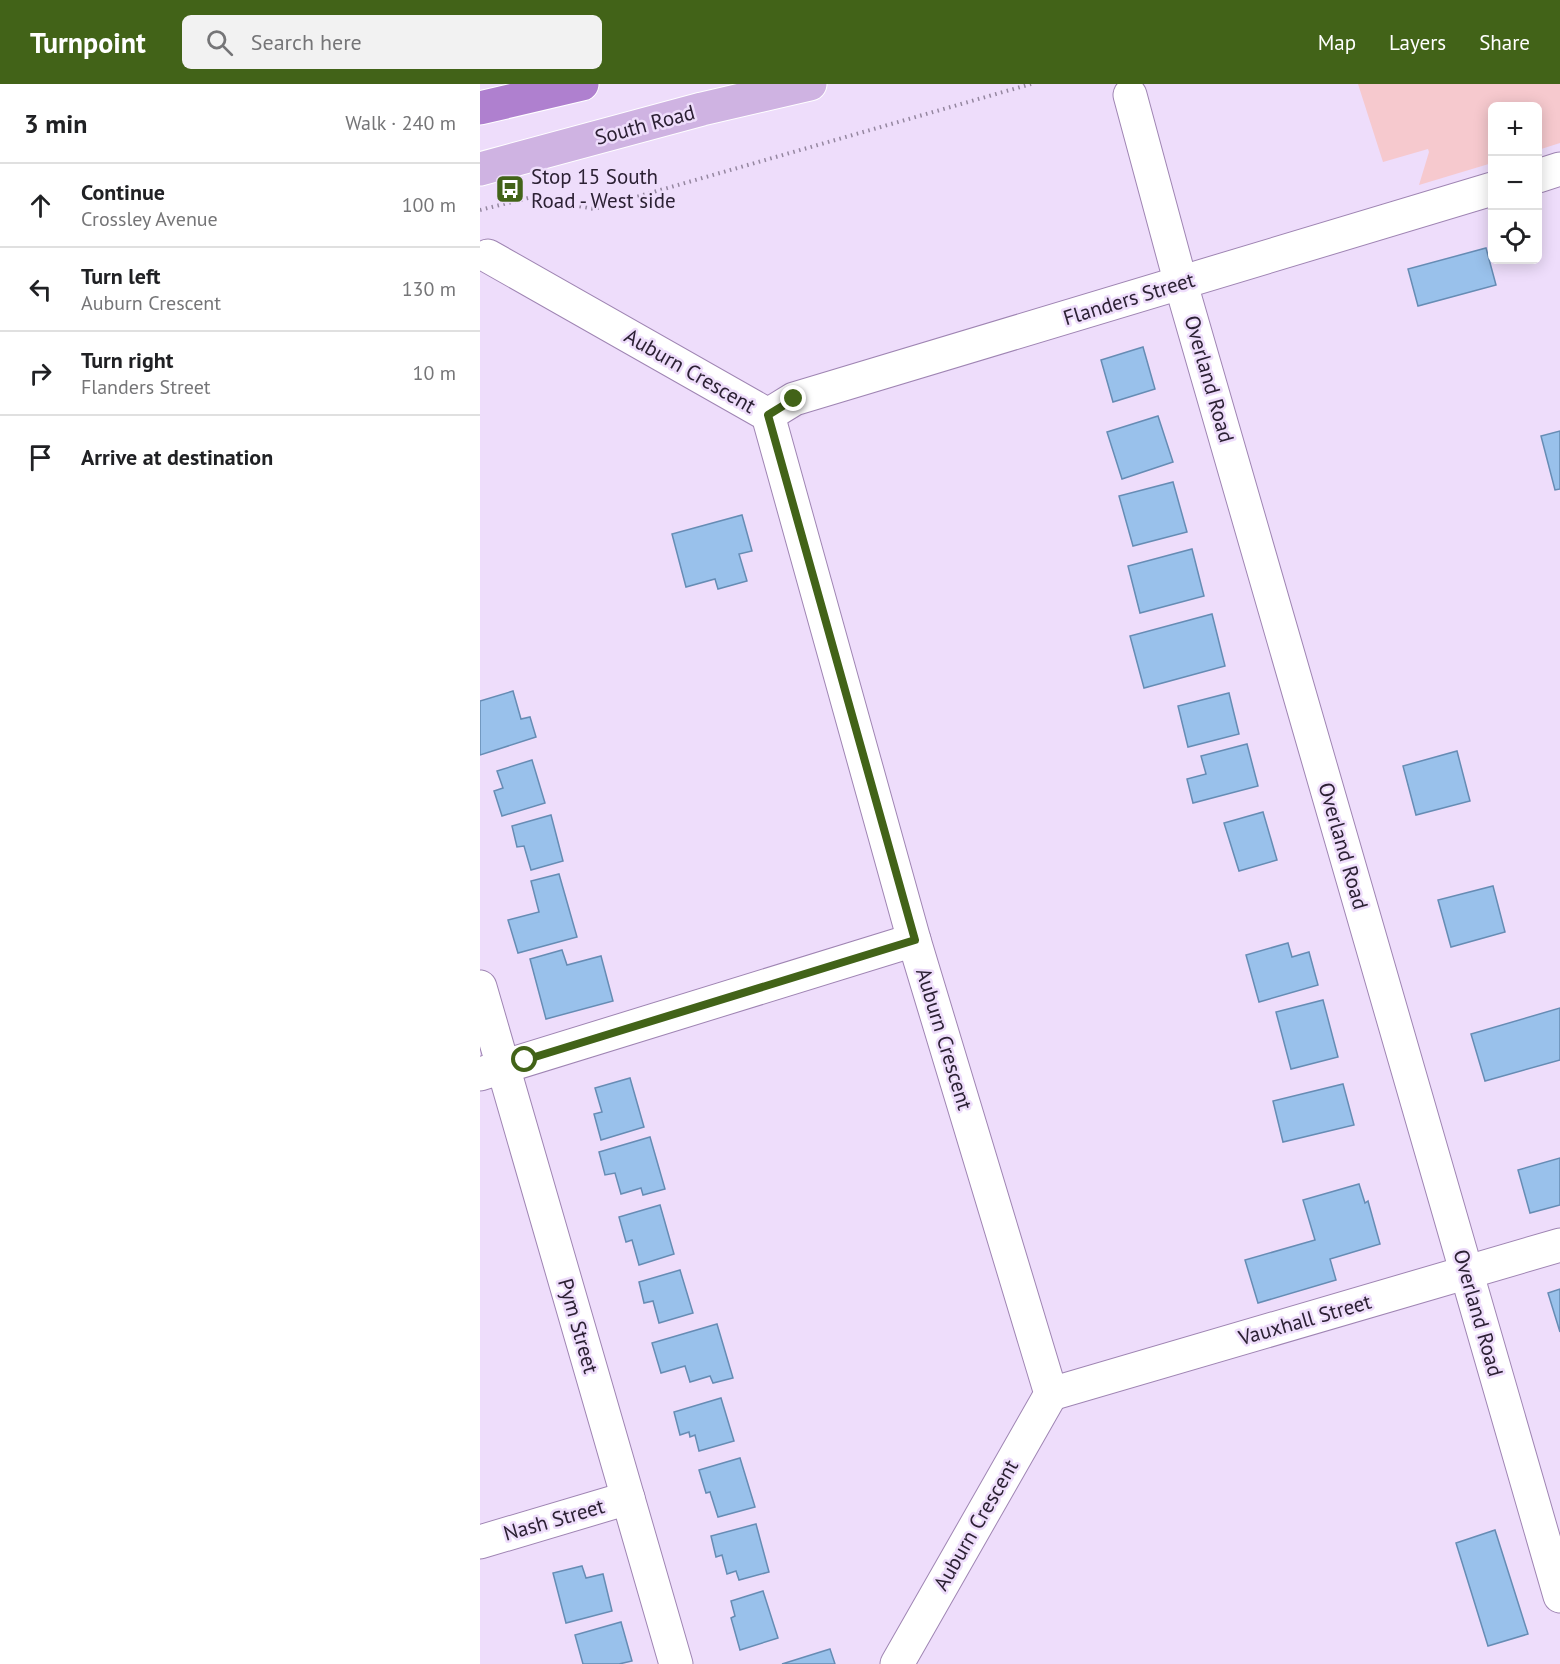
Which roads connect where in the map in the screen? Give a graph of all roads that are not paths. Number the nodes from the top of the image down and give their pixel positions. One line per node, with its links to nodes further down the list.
1 (582, 84): 4 (highway)
2 (810, 84): 6 (main road, South Road)
3 (1130, 95): 10 (street, Overland Road)
4 (480, 108)
5 (1560, 169): 7 (street)
6 (480, 170)
7 (1542, 175)
8 (1488, 190): 10 (street, Flanders Street)
9 (488, 256): 11 (street, Auburn Crescent)
10 (1181, 284): 11 (street, Flanders Street); 16 (street, Overland Road)
11 (768, 415): 12 (street, Auburn Crescent)
12 (915, 940): 14 (street); 17 (street, Auburn Crescent)
13 (480, 987): 14 (street, Pym Street)
14 (492, 1071): 18 (street, Pym Street)
15 (1560, 1245): 16 (street, Vauxhall Street)
16 (1467, 1273): 17 (street, Vauxhall Street); 20 (street, Overland Road)
17 (1051, 1394): 22 (street, Auburn Crescent)
18 (628, 1498): 19 (street, Nash Street); 21 (street, Pym Street)
19 (480, 1542)
20 (1560, 1596)
21 (676, 1664)
22 (897, 1664)

